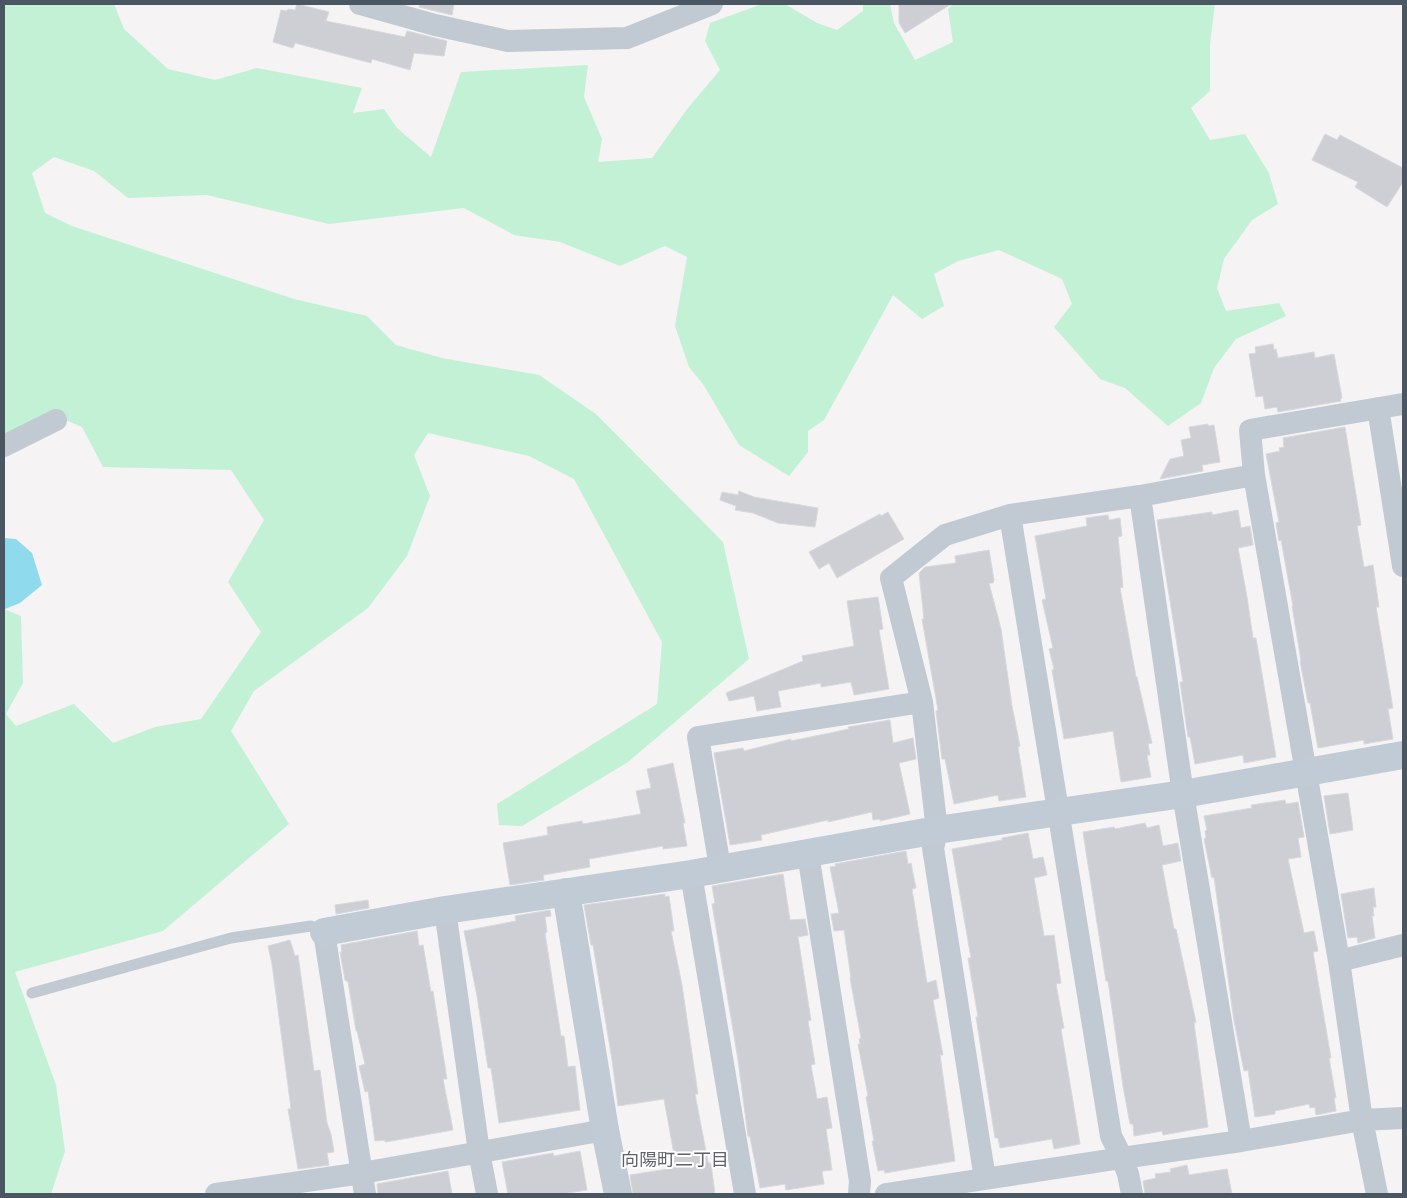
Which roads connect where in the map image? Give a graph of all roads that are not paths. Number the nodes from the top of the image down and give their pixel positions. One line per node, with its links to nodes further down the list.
1 (360, 4): 2 (street)
2 (712, 4)
3 (1403, 404): 4 (street)
4 (1378, 408): 7 (street); 10 (street)
5 (56, 420): 6 (street)
6 (4, 446)
7 (1254, 475): 8 (street); 13 (street)
8 (1140, 496): 9 (street); 14 (street)
9 (1010, 515): 11 (street); 15 (street)
10 (1403, 566)
11 (922, 702): 16 (street); 18 (street)
12 (1403, 755): 13 (street)
13 (1305, 773): 14 (street); 24 (street)
14 (1184, 794): 15 (street); 29 (street)
15 (1059, 812): 16 (street); 31 (street)
16 (937, 830): 17 (street); 32 (street)
17 (808, 854): 18 (street); 38 (street)
18 (720, 868): 19 (street)
19 (691, 874): 20 (street); 37 (street)
20 (566, 892): 21 (street); 28 (street)
21 (445, 910): 22 (street); 30 (street)
22 (324, 932): 25 (lane); 33 (street)
23 (1403, 945): 24 (street)
24 (1339, 961): 27 (street)
25 (32, 992)
26 (1403, 1118): 27 (street)
27 (1362, 1120): 29 (street); 41 (street)
28 (604, 1130): 30 (street); 36 (street)
29 (1241, 1141): 31 (street)
30 (479, 1152): 33 (street); 35 (street)
31 (1122, 1158): 32 (street); 40 (street)
32 (985, 1179): 39 (street)
33 (363, 1183): 34 (street)
34 (216, 1194)
35 (487, 1194)
36 (618, 1194)
37 (745, 1194)
38 (858, 1194)
39 (886, 1194)
40 (1132, 1194)
41 (1376, 1194)

